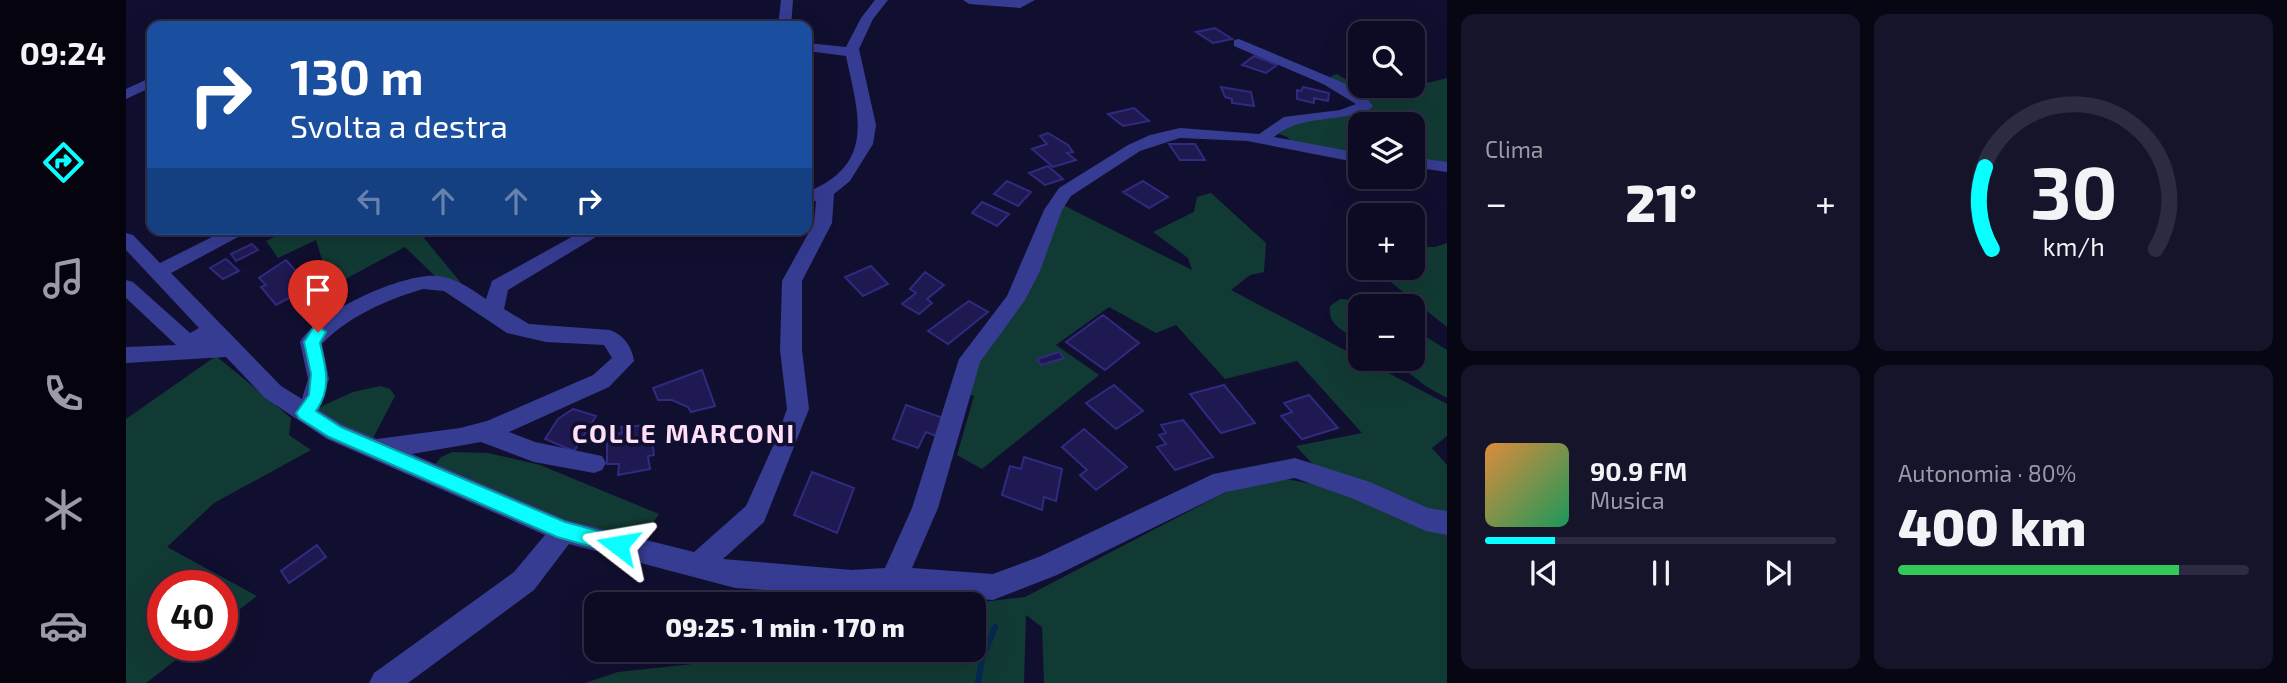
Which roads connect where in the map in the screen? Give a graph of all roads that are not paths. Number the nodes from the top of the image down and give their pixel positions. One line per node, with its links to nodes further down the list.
1 (787, 0): 5 (street)
2 (882, 0): 8 (street)
3 (969, 0): 4 (street)
4 (1029, 0)
5 (785, 21)
6 (1239, 43): 11 (street)
7 (812, 48): 8 (street)
8 (852, 52): 15 (street)
9 (147, 84): 10 (street)
10 (126, 95)
11 (1262, 139): 12 (street); 32 (street)
12 (1348, 156)
13 (1425, 164): 14 (street)
14 (1447, 167)
15 (816, 196): 31 (street)
16 (232, 235): 19 (street)
17 (589, 235): 21 (street)
18 (126, 239): 19 (street)
19 (157, 272): 22 (street)
20 (126, 286): 22 (street)
21 (493, 311): 25 (street); 26 (street)
22 (214, 330): 23 (street)
23 (231, 348): 24 (street); 25 (street)
24 (126, 355)
25 (305, 413): 27 (street)
26 (482, 432): 27 (street); 28 (street)
27 (376, 449): 30 (street)
28 (594, 463)
29 (1447, 523): 32 (street)
30 (564, 531): 31 (street); 33 (street)
31 (698, 565): 32 (street)
32 (893, 580)
33 (384, 683)

